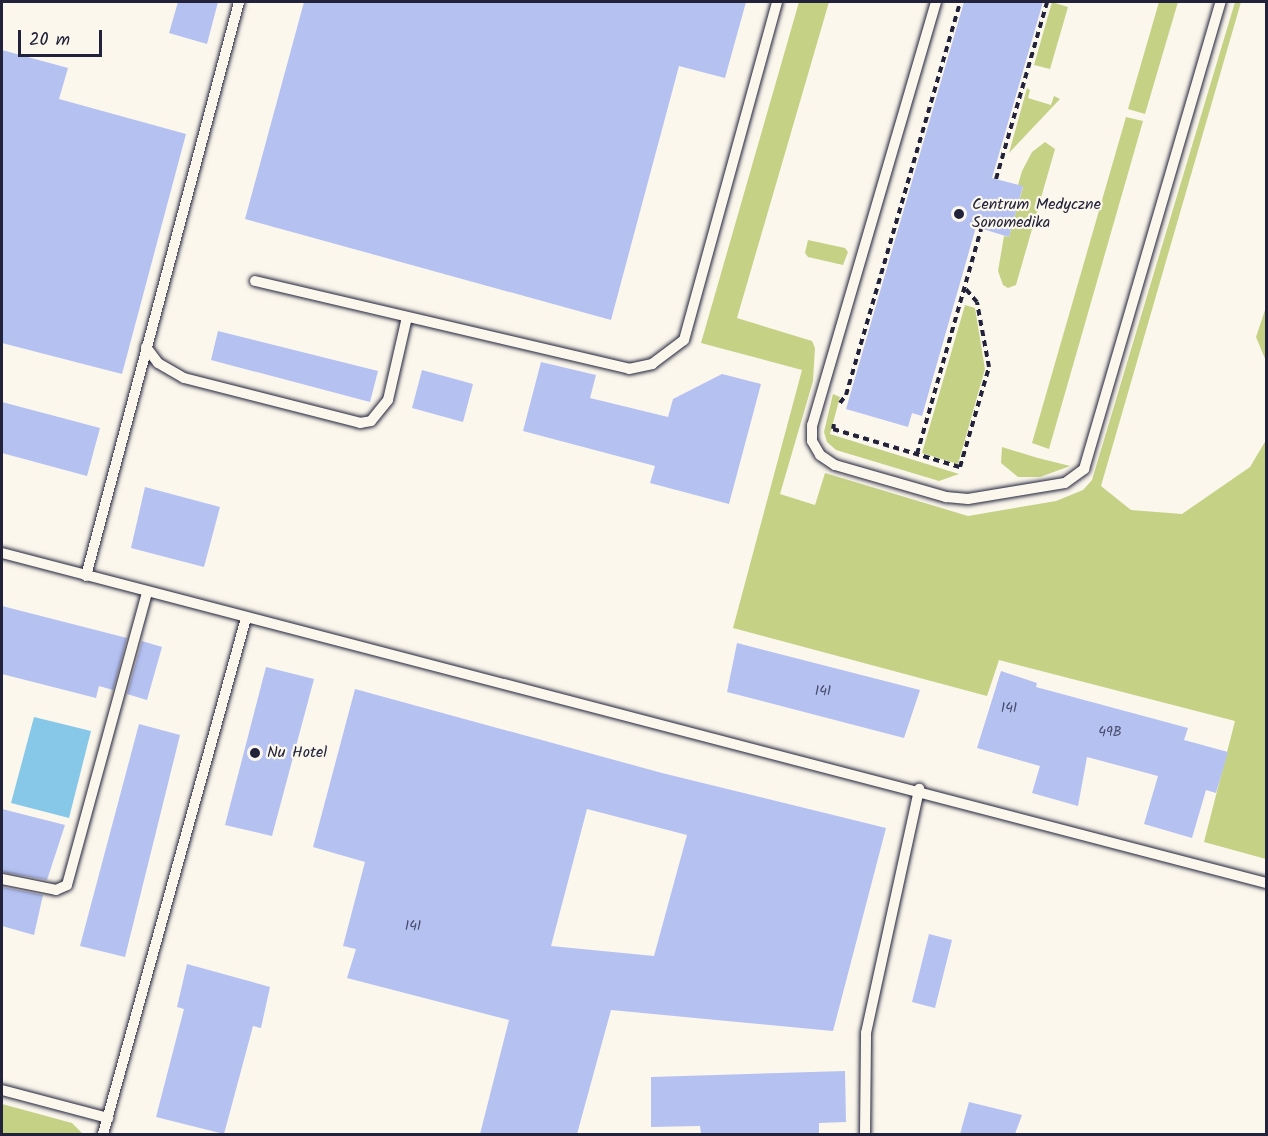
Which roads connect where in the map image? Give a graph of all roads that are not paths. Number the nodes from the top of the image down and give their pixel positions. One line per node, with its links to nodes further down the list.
1 (238, 2): 7 (lane)
2 (777, 2): 6 (lane)
3 (936, 2): 4 (lane)
4 (1221, 2)
5 (255, 281): 6 (lane)
6 (407, 317): 7 (lane)
7 (146, 347): 9 (lane)
8 (2, 553): 9 (lane)
9 (86, 576): 10 (lane)
10 (147, 593): 11 (lane); 13 (lane)
11 (246, 618): 12 (lane); 16 (lane)
12 (919, 789): 14 (lane); 18 (lane)
13 (2, 879)
14 (1266, 883)
15 (2, 1090): 16 (lane)
16 (108, 1118): 17 (lane)
17 (103, 1134)
18 (865, 1134)

